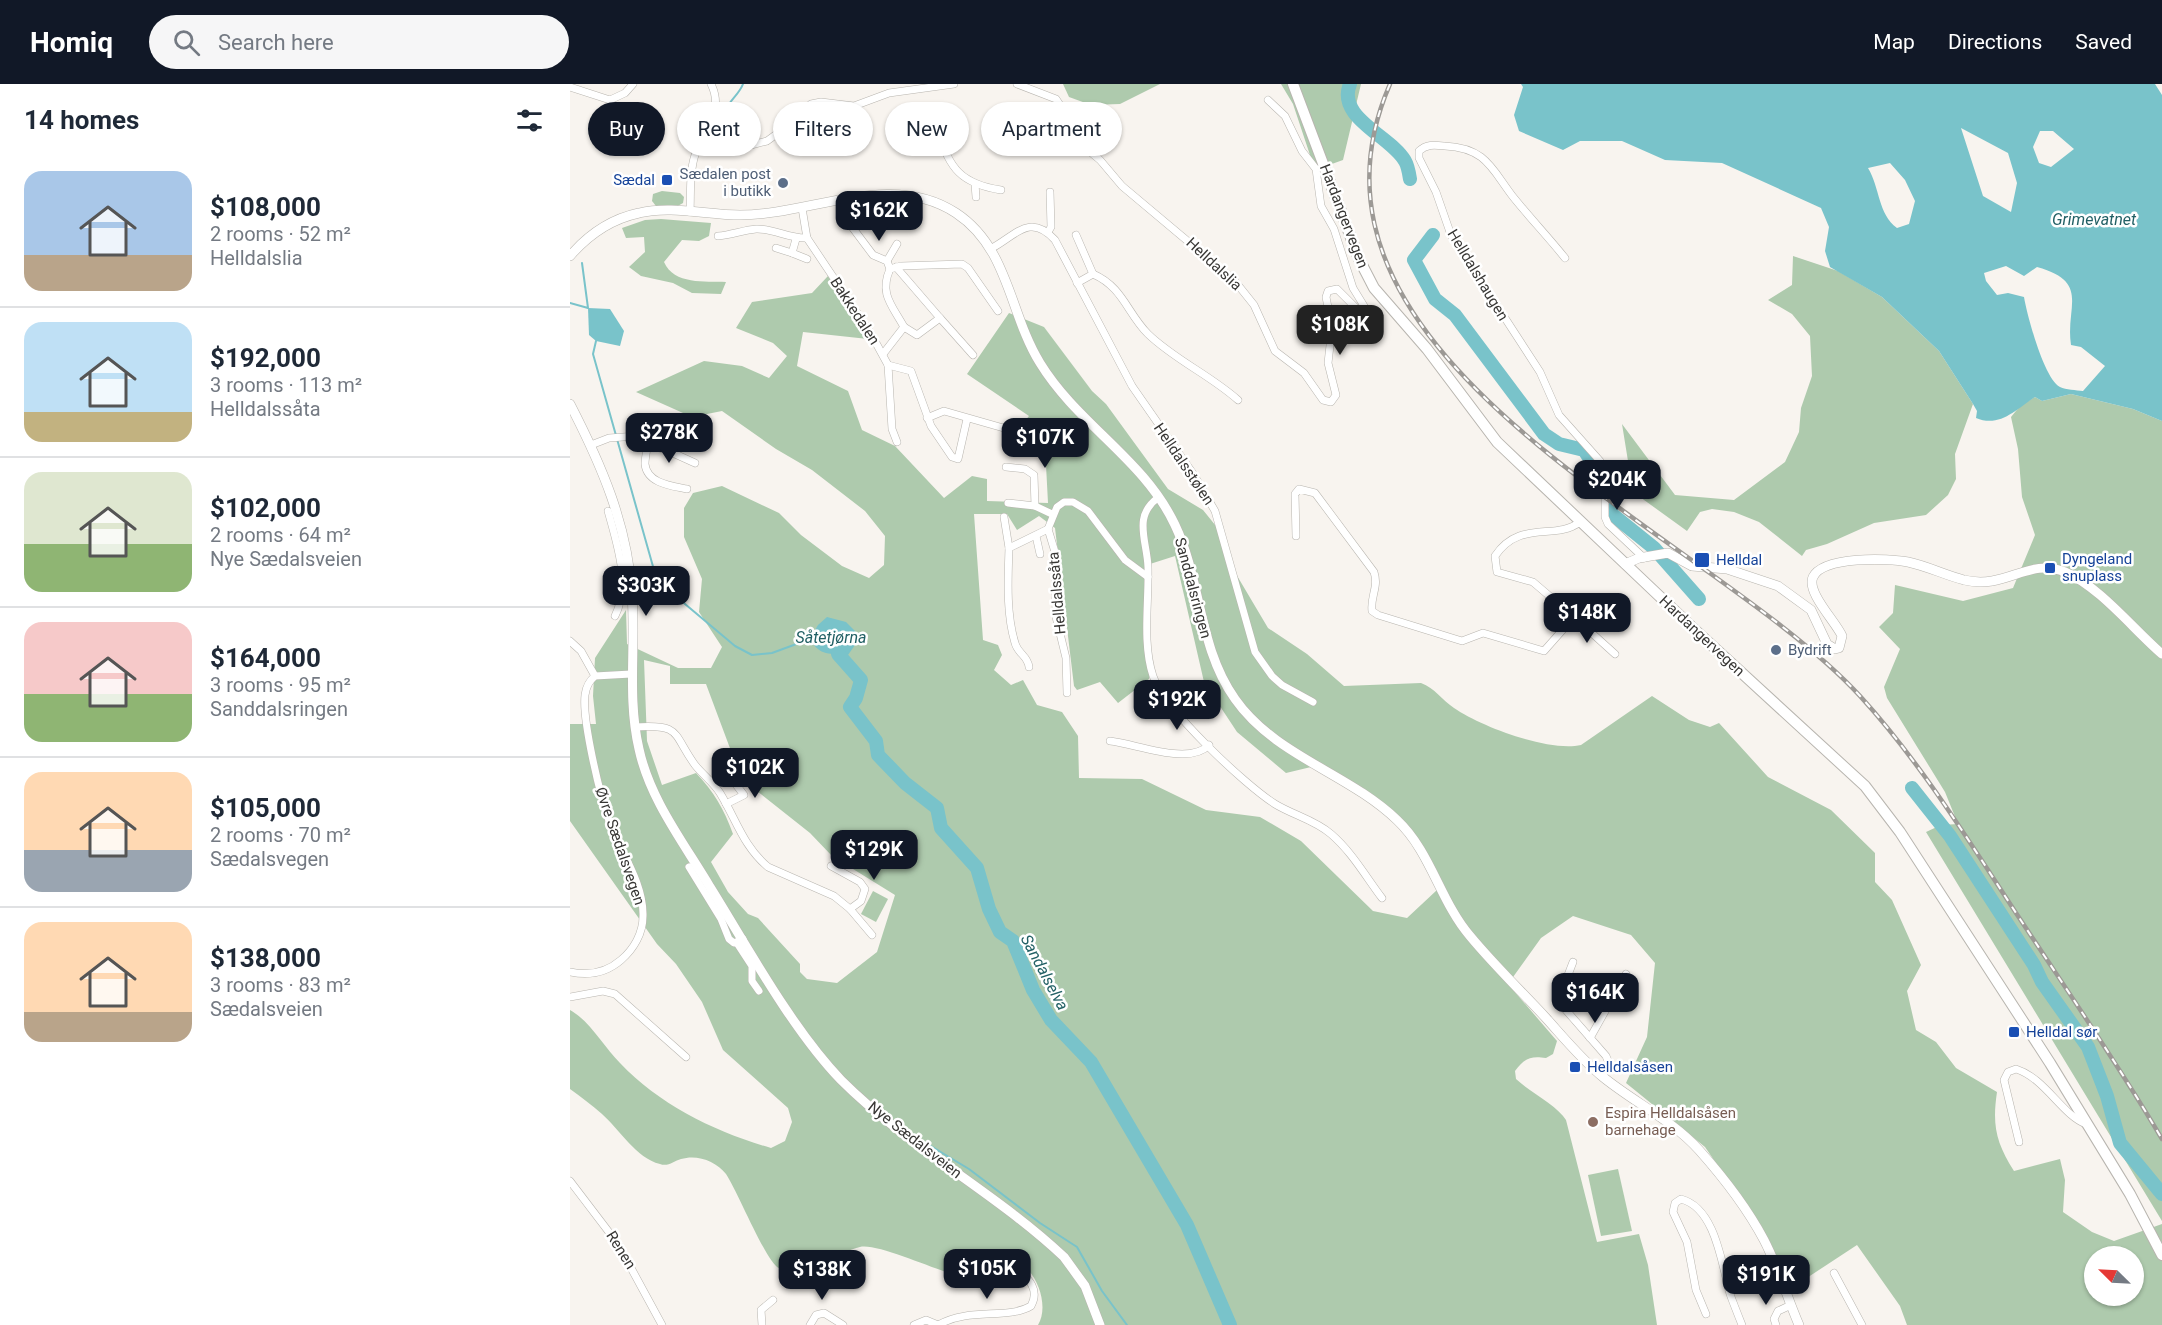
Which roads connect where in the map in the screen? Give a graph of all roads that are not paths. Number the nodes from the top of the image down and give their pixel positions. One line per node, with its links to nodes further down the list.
1 (633, 84): 6 (street)
2 (711, 84): 8 (street)
3 (954, 84): 9 (street)
4 (1017, 84): 33 (street, Helldalslia)
5 (1293, 84): 31 (main road, Hardangervegen)
6 (570, 87)
7 (1268, 100): 33 (street, Helldalslia)
8 (715, 102)
9 (761, 142)
10 (695, 156): 17 (street)
11 (947, 156): 12 (street)
12 (975, 184): 13 (street); 15 (street)
13 (1001, 190)
14 (1050, 192): 19 (street)
15 (976, 197)
16 (802, 208): 17 (main road, Sanddalsringen); 22 (street, Bakkedalen); 26 (main road, Sanddalsringen)
17 (690, 212): 28 (main road)
18 (849, 223): 32 (street)
19 (1048, 232): 26 (street); 36 (street, Helldalsstølen)
20 (1076, 236): 35 (street)
21 (718, 237): 23 (street)
22 (807, 238): 23 (street); 40 (street, Bakkedalen)
23 (796, 239): 27 (street)
24 (897, 244): 32 (street)
25 (776, 248): 27 (street)
26 (992, 248): 54 (main road, Sanddalsringen)
27 (792, 253): 30 (street)
28 (570, 256)
29 (1565, 258): 66 (street, Helldalshaugen)
30 (807, 259)
31 (1359, 260): 33 (street); 60 (main road, Hardangervegen)
32 (886, 261): 34 (street)
33 (1343, 264)
34 (893, 268): 37 (street); 38 (street); 39 (street)
35 (1093, 274): 36 (street); 43 (street)
36 (1077, 283): 79 (street, Helldalsstølen)
37 (998, 312)
38 (940, 318): 39 (street); 41 (street)
39 (904, 327): 40 (street, Bakkedalen)
40 (883, 354): 42 (street, Bakkedalen)
41 (973, 355)
42 (888, 365): 45 (street); 48 (street, Bakkedalen)
43 (1238, 400)
44 (570, 404): 49 (main road, Nye Sædalsveien)
45 (927, 418): 46 (street); 46 (street)
46 (967, 419): 47 (street)
47 (1007, 429)
48 (897, 442)
49 (591, 445): 50 (street); 76 (main road, Nye Sædalsveien)
50 (647, 445): 51 (street); 53 (street)
51 (695, 463)
52 (1006, 467): 56 (street)
53 (687, 489)
54 (1159, 497): 69 (street); 98 (main road, Sanddalsringen)
55 (1008, 503): 56 (street)
56 (1035, 506): 58 (street)
57 (608, 511): 70 (street)
58 (1052, 514): 61 (street, Helldalssåta); 69 (street)
59 (1004, 517): 64 (street)
60 (1580, 522): 67 (main road, Hardangervegen); 71 (street)
61 (1048, 529): 62 (street, Helldalssåta); 78 (street, Helldalssåta)
62 (1036, 536): 64 (street, Helldalssåta); 65 (street, Helldalssåta)
63 (1296, 536): 71 (street)
64 (1009, 548): 75 (street)
65 (1040, 554)
66 (1647, 557): 67 (main road); 68 (main road); 74 (main road)
67 (1625, 564): 68 (main road, Hardangervegen)
68 (1635, 574): 99 (main road, Hardangervegen)
69 (1148, 577): 82 (street)
70 (615, 616)
71 (1574, 617): 73 (street)
72 (570, 641): 77 (street)
73 (1615, 654)
74 (2162, 654)
75 (1029, 667)
76 (631, 674): 77 (street); 80 (main road, Nye Sædalsveien)
77 (595, 676): 92 (street, Øvre Sædalsvegen)
78 (1067, 693)
79 (1313, 702)
80 (635, 728): 84 (street); 90 (main road, Nye Sædalsveien)
81 (1110, 741): 82 (street)
82 (1209, 745): 87 (street)
83 (734, 782): 84 (street)
84 (726, 804): 88 (street)
85 (831, 866): 88 (street)
86 (689, 867): 90 (street, Nye Sædalsveien)
87 (1382, 898)
88 (850, 909): 89 (street)
89 (872, 935)
90 (740, 941): 94 (street, Nye Sædalsveien); 114 (main road, Nye Sædalsveien)
91 (1573, 962): 96 (street)
92 (570, 972)
93 (1626, 974): 96 (street)
94 (759, 991)
95 (570, 997): 97 (street)
96 (1590, 1038): 98 (street)
97 (686, 1057)
98 (1602, 1076): 106 (main road, Sanddalsringen)
99 (2088, 1125): 100 (street, Hardangervegen); 102 (main road, Hardangervegen)
100 (2019, 1142)
101 (570, 1181): 108 (street, Renen)
102 (2162, 1255)
103 (1017, 1268): 113 (street)
104 (1834, 1273): 118 (street)
105 (773, 1300): 109 (street)
106 (1791, 1305): 116 (street); 117 (main road, Sanddalsringen)
107 (1706, 1314): 115 (street)
108 (662, 1325)
109 (762, 1325)
110 (810, 1325): 111 (street)
111 (843, 1325)
112 (914, 1325): 113 (street)
113 (938, 1325)
114 (1100, 1325)
115 (1742, 1325)
116 (1776, 1325)
117 (1799, 1325)
118 (1862, 1325)

